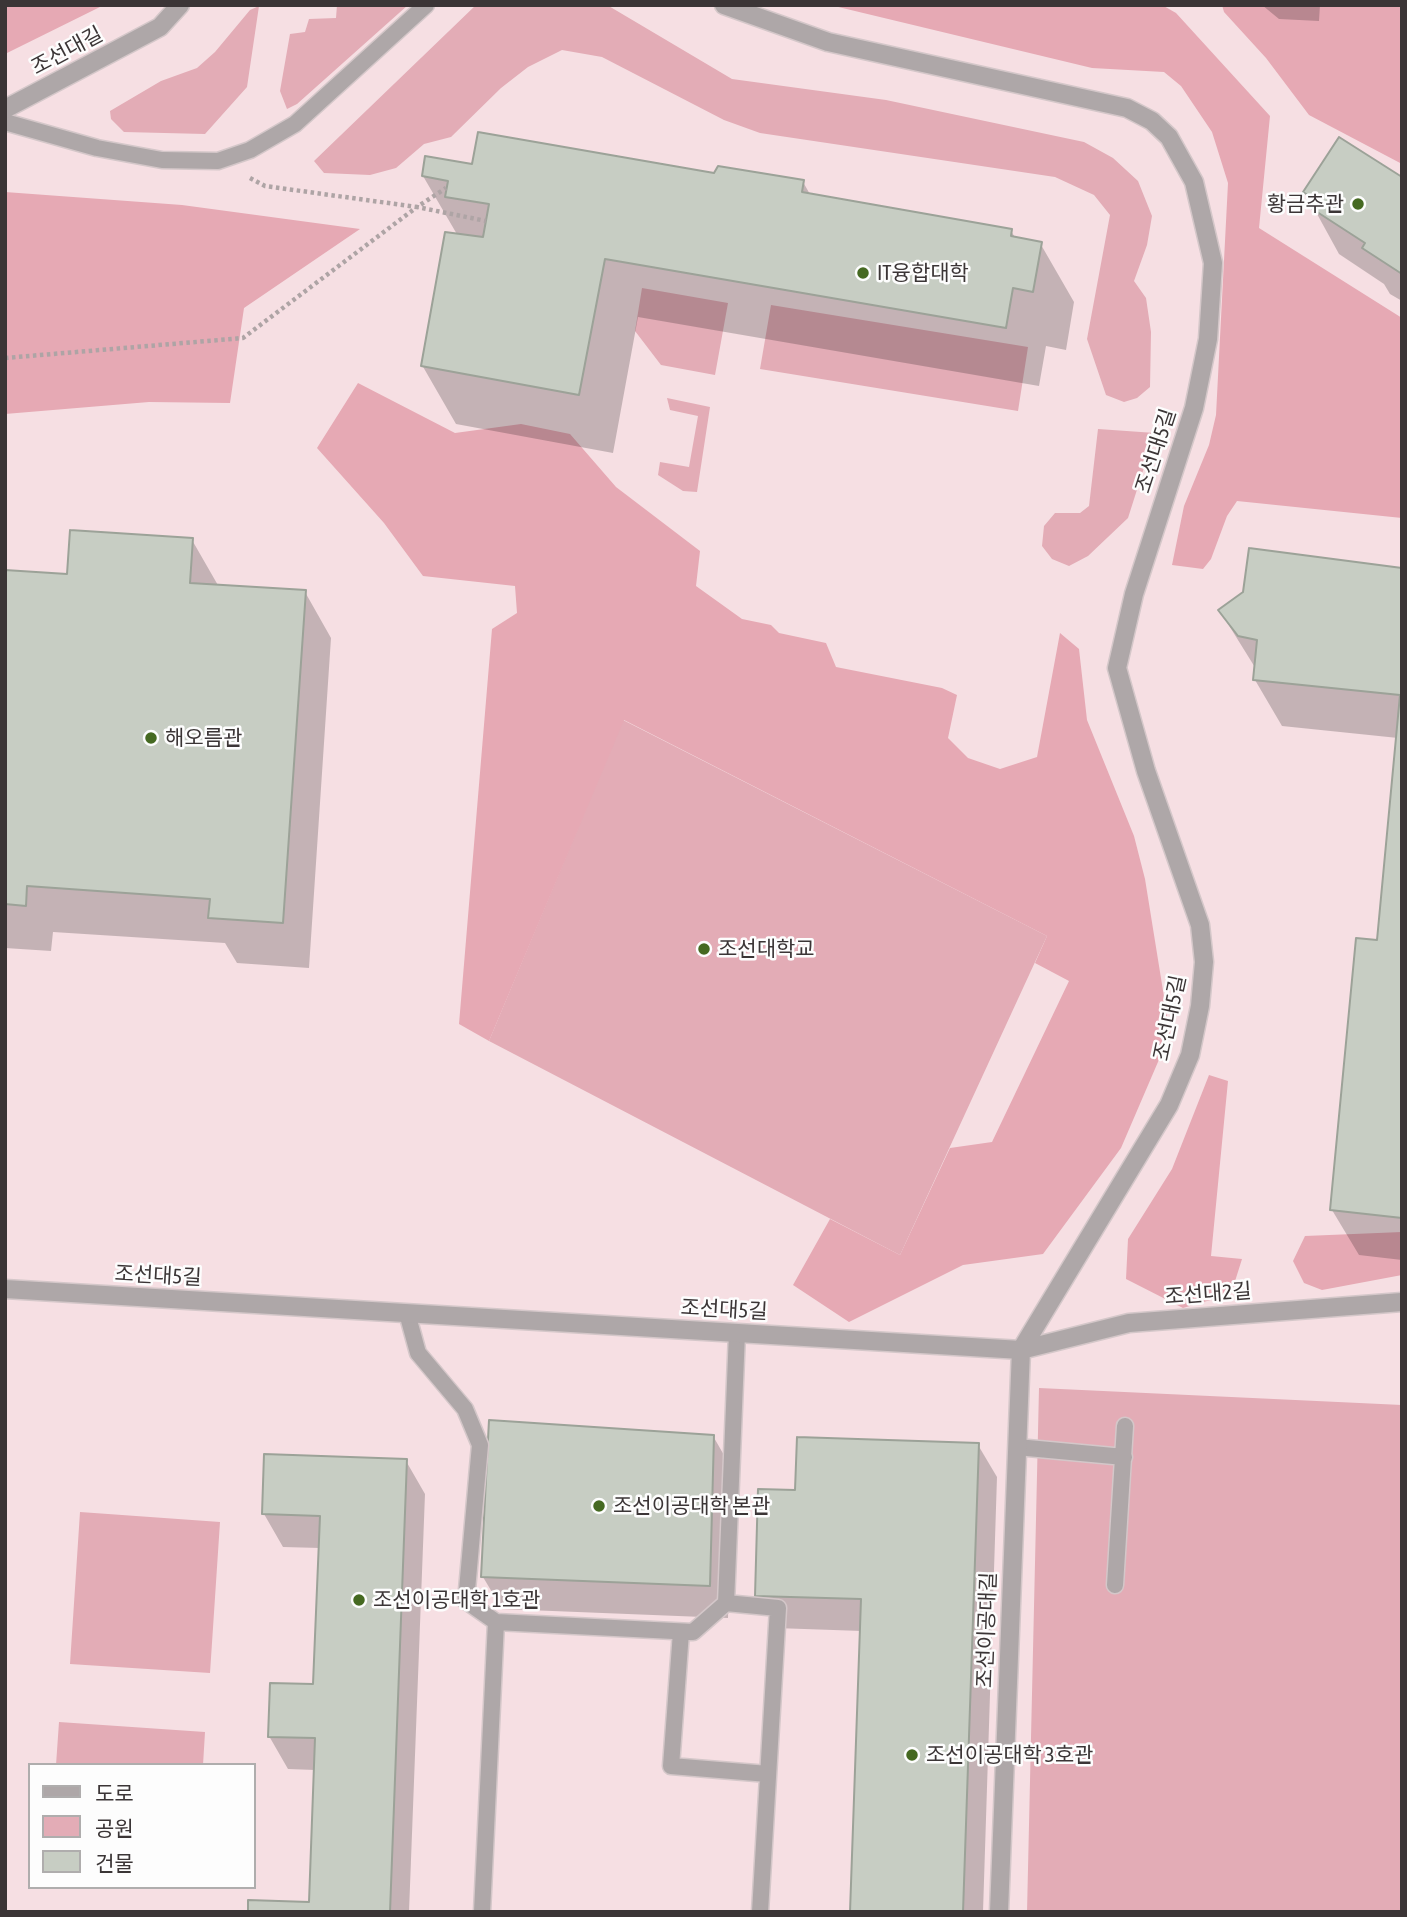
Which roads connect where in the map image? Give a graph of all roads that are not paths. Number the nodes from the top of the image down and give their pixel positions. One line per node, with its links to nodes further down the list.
1 (180, 5): 4 (street, 조선대길)
2 (425, 5): 5 (lane)
3 (724, 5): 10 (street, 조선대5길)
4 (5, 109)
5 (5, 122)
6 (6, 1290): 8 (street, 조선대5길)
7 (1402, 1302): 10 (street, 조선대2길)
8 (407, 1313): 9 (street, 조선대5길); 16 (lane)
9 (737, 1333): 10 (street, 조선대5길); 15 (lane)
10 (1021, 1350): 12 (street, 조선이공대길)
11 (1125, 1426): 13 (lane)
12 (1017, 1447): 13 (lane); 21 (street, 조선이공대길)
13 (1124, 1457): 14 (lane)
14 (1115, 1585)
15 (726, 1603): 17 (lane); 18 (lane)
16 (496, 1622): 17 (lane); 19 (lane)
17 (681, 1632): 18 (lane)
18 (768, 1774): 20 (lane)
19 (482, 1912)
20 (760, 1912)
21 (999, 1912)

